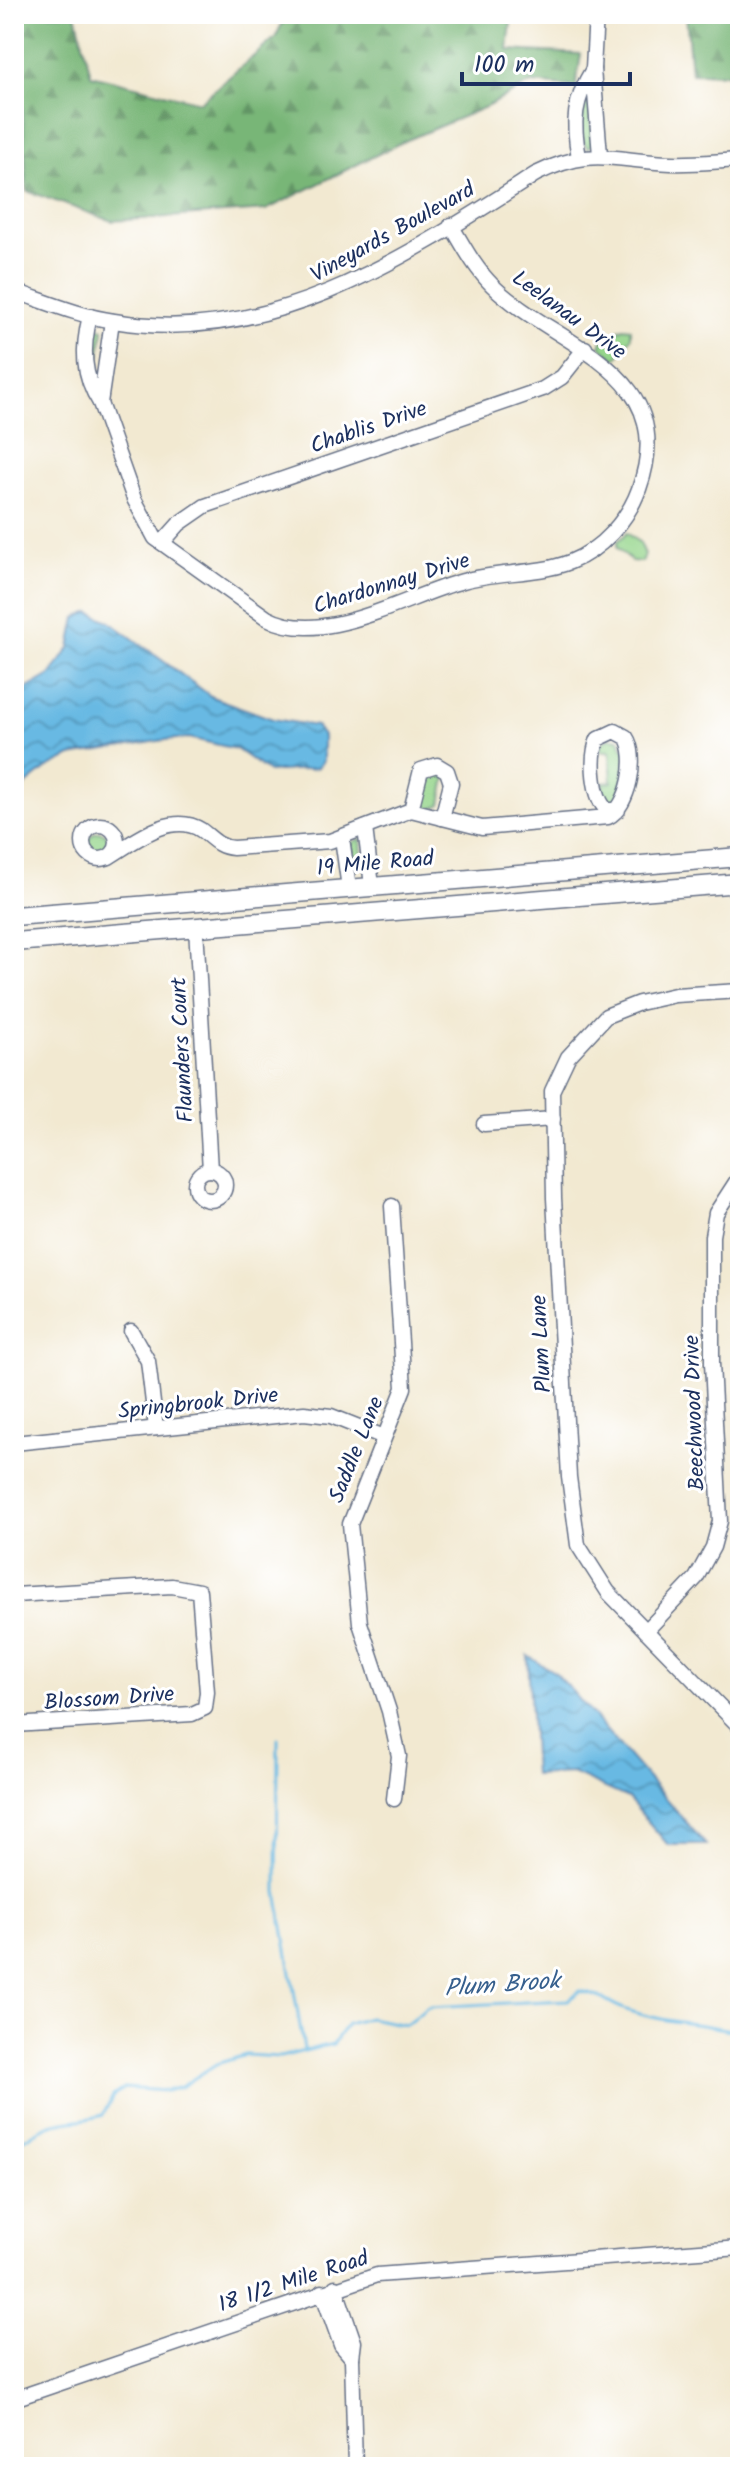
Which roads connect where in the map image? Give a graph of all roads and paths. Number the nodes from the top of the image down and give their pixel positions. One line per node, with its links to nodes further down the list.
1 (596, 14): 2 (street)
2 (593, 69): 3 (street); 4 (street)
3 (600, 155): 4 (street, Vineyards Boulevard); 5 (street, Vineyards Boulevard)
4 (579, 157): 6 (street, Vineyards Boulevard)
5 (740, 160)
6 (451, 225): 9 (street, Vineyards Boulevard); 10 (street, Leelanau Drive)
7 (14, 291): 8 (street, Vineyards Boulevard)
8 (90, 316): 9 (street, Vineyards Boulevard); 11 (street, Chardonnay Drive)
9 (112, 321): 11 (street, Chardonnay Drive)
10 (585, 348): 12 (street, Leelanau Drive); 13 (street, Chablis Drive)
11 (100, 403): 13 (street, Chardonnay Drive)
12 (611, 532): 13 (street, Chardonnay Drive)
13 (162, 543)
14 (598, 801): 16 (street); 16 (street); 18 (street)
15 (411, 810): 17 (street); 17 (street); 19 (street)
16 (618, 810): 18 (street)
17 (442, 818): 18 (street)
18 (599, 818)
19 (365, 828): 21 (street); 26 (street)
20 (116, 838): 22 (street); 23 (street); 23 (street)
21 (342, 838): 22 (street); 27 (street)
22 (133, 842): 23 (street)
23 (109, 857)
24 (740, 857): 26 (main road, 19 Mile Road)
25 (740, 883): 29 (main road)
26 (376, 886): 27 (main road, 19 Mile Road); 29 (main road)
27 (349, 888): 28 (main road, 19 Mile Road)
28 (156, 904): 30 (main road, 19 Mile Road); 32 (main road)
29 (371, 913): 31 (main road)
30 (14, 916)
31 (196, 927): 32 (main road); 37 (street, Flaunders Court)
32 (146, 931): 33 (main road)
33 (14, 942)
34 (740, 991): 35 (street, Plum Lane)
35 (553, 1119): 36 (street); 45 (street, Plum Lane)
36 (484, 1124)
37 (210, 1170)
38 (740, 1176): 45 (street, Beechwood Drive)
39 (392, 1206): 42 (street, Saddle Lane)
40 (131, 1331): 41 (street)
41 (156, 1428): 42 (street, Springbrook Drive); 43 (street, Springbrook Drive)
42 (384, 1437): 48 (street, Saddle Lane)
43 (14, 1443)
44 (14, 1595): 46 (street, Blossom Drive)
45 (646, 1631): 47 (street, Plum Lane)
46 (14, 1725)
47 (740, 1727)
48 (394, 1799)
49 (740, 2248): 50 (street, 18 1/2 Mile Road)
50 (329, 2289): 51 (street, 18 1/2 Mile Road); 52 (street)
51 (14, 2399)
52 (355, 2467)

